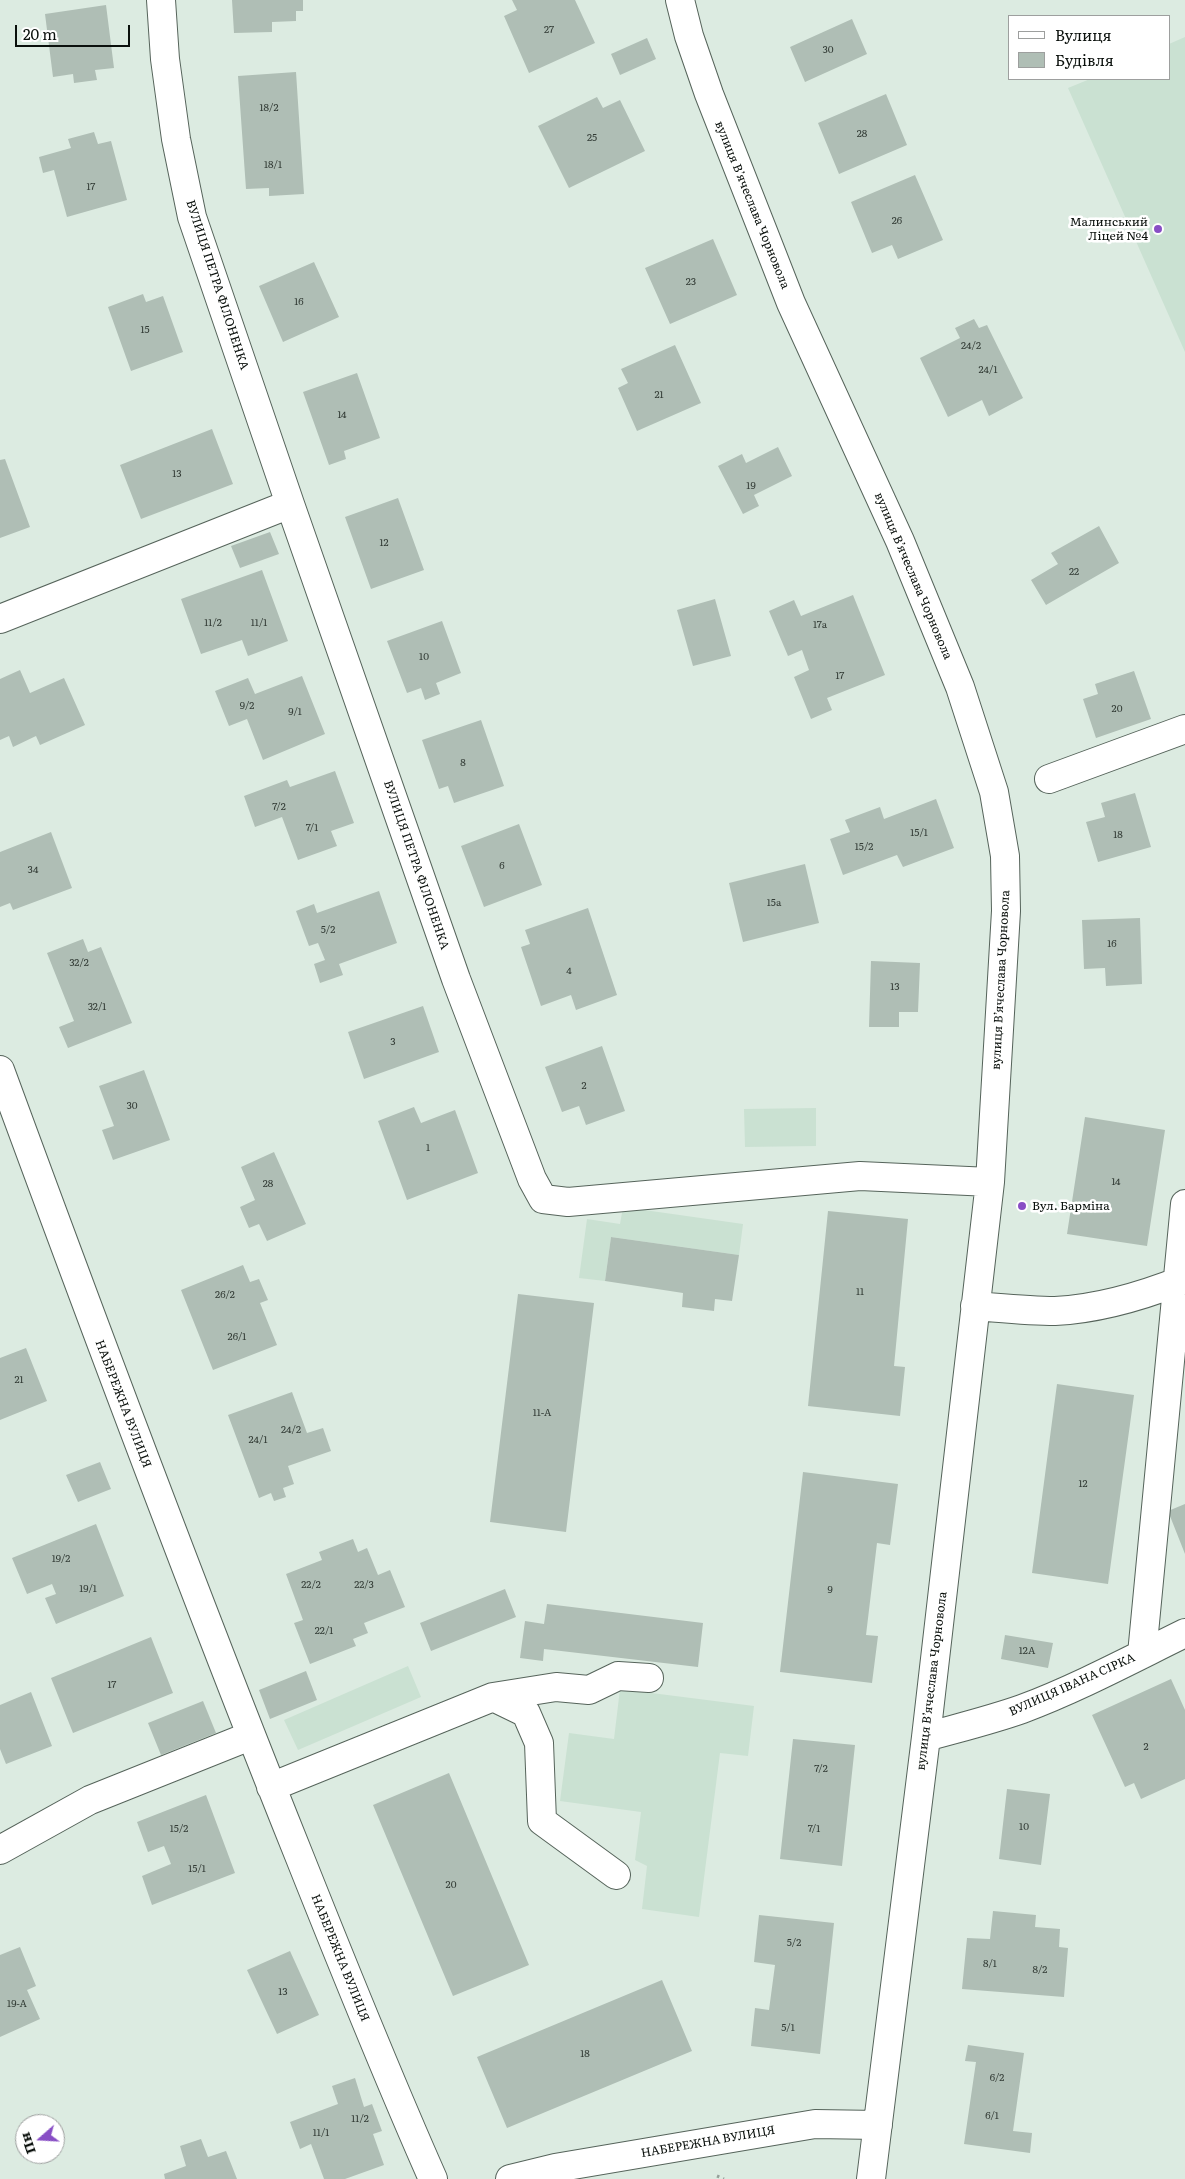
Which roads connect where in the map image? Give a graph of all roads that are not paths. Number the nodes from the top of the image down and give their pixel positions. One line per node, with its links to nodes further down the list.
1 (161, 0): 3 (street, ВУЛИЦЯ ПЕТРА ФІЛОНЕНКА)
2 (680, 0): 8 (street, вулиця Вʼячеслава Чорновола)
3 (290, 504): 4 (street); 8 (street, ВУЛИЦЯ ПЕТРА ФІЛОНЕНКА)
4 (0, 619)
5 (1185, 729): 6 (street)
6 (1049, 779)
7 (0, 1070): 16 (street, НАБЕРЕЖНА ВУЛИЦЯ)
8 (990, 1182): 11 (street, вулиця Вʼячеслава Чорновола)
9 (1185, 1204): 10 (street)
10 (1181, 1281): 11 (street); 13 (street)
11 (975, 1306): 17 (street, вулиця Вʼячеслава Чорновола)
12 (1185, 1633): 13 (street, ВУЛИЦЯ ІВАНА СІРКА)
13 (1142, 1654): 17 (street, ВУЛИЦЯ ІВАНА СІРКА)
14 (649, 1678): 15 (street)
15 (492, 1697): 18 (street); 20 (street)
16 (250, 1736): 18 (street, НАБЕРЕЖНА ВУЛИЦЯ); 19 (street)
17 (926, 1737): 21 (street, вулиця Вʼячеслава Чорновола)
18 (271, 1787): 22 (street, НАБЕРЕЖНА ВУЛИЦЯ)
19 (0, 1850)
20 (616, 1876)
21 (878, 2125): 23 (street, НАБЕРЕЖНА ВУЛИЦЯ); 24 (street, вулиця Вʼячеслава Чорновола)
22 (433, 2179)
23 (512, 2179)
24 (872, 2179)

